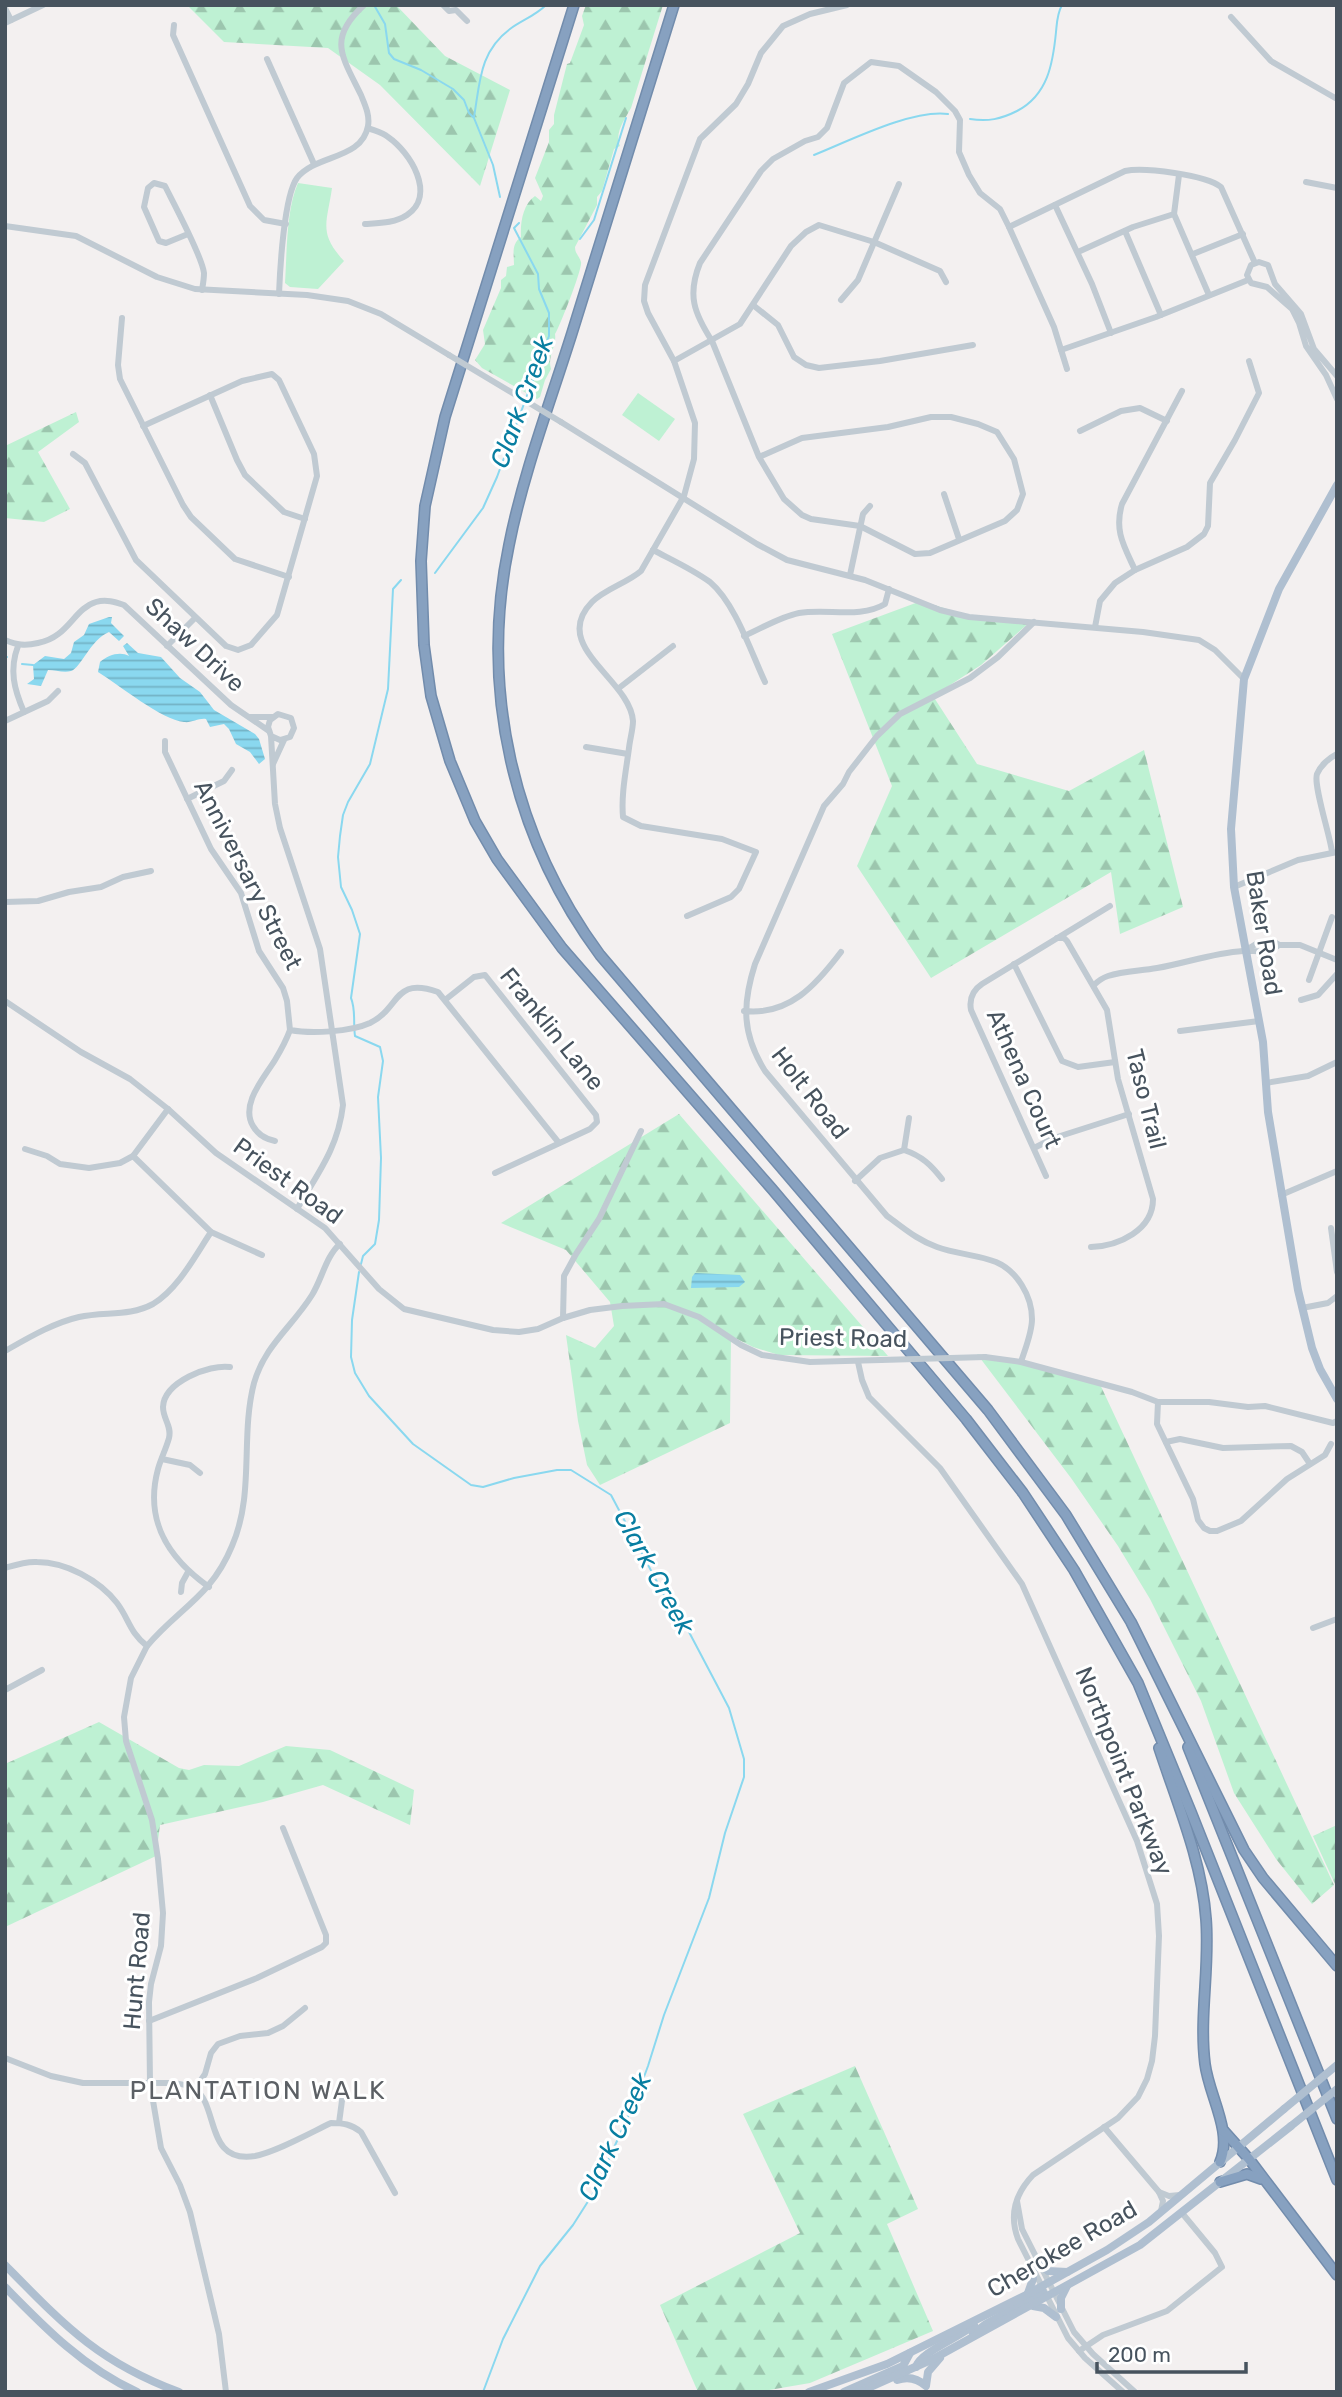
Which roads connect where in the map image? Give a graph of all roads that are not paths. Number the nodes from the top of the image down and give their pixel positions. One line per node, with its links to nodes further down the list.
1 (43, 5): 11 (street)
2 (364, 5): 15 (street)
3 (443, 5): 8 (street)
4 (574, 5): 173 (highway)
5 (674, 5): 171 (highway)
6 (847, 5): 50 (street)
7 (5, 8): 11 (street)
8 (458, 8): 10 (street)
9 (1231, 17): 14 (street)
10 (467, 21)
11 (8, 22)
12 (174, 25): 23 (street)
13 (267, 59): 16 (street)
14 (1337, 99)
15 (368, 128): 16 (street); 24 (street)
16 (314, 164): 23 (street)
17 (1179, 176): 21 (street); 22 (street); 29 (street)
18 (1306, 182): 20 (street)
19 (899, 184): 30 (street)
20 (1337, 188)
21 (1055, 205): 26 (street); 31 (street)
22 (1174, 214): 27 (street); 32 (street)
23 (286, 224): 39 (street)
24 (365, 224)
25 (5, 226): 38 (street)
26 (1009, 227): 46 (street); 48 (street)
27 (1125, 230): 31 (street); 43 (street)
28 (188, 234): 28 (street); 38 (street)
29 (1243, 234): 32 (street); 33 (street)
30 (874, 242): 36 (street); 41 (street); 42 (street)
31 (1078, 252): 45 (street)
32 (1193, 254): 40 (street)
33 (1255, 263): 34 (street); 35 (street)
34 (1248, 279): 37 (street); 40 (street)
35 (1272, 279): 37 (street); 52 (street)
36 (946, 282)
37 (1263, 286): 53 (street)
38 (202, 290): 39 (street)
39 (279, 294): 64 (street, bridge)
40 (1209, 295): 43 (street)
41 (841, 300)
42 (753, 304): 46 (street); 47 (street)
43 (1161, 315): 45 (street)
44 (122, 318): 58 (street)
45 (1111, 333): 48 (street)
46 (712, 341): 50 (street); 61 (street)
47 (973, 345)
48 (1061, 350): 51 (street)
49 (1249, 360): 70 (street)
50 (674, 361): 64 (street)
51 (1067, 369)
52 (1336, 375): 53 (street)
53 (1329, 382): 56 (street)
54 (1182, 391): 57 (street)
55 (210, 395): 58 (street); 66 (street); 66 (street)
56 (1337, 399)
57 (1167, 421): 59 (street); 70 (street)
58 (143, 426): 72 (street)
59 (1080, 431)
60 (73, 454): 74 (street)
61 (759, 457): 67 (street); 68 (street)
62 (1337, 485): 82 (main road, Baker Road)
63 (944, 494): 68 (street)
64 (684, 496): 69 (street); 71 (street)
65 (870, 506): 67 (street)
66 (304, 519): 72 (street)
67 (860, 526): 68 (street); 71 (street)
68 (959, 540)
69 (653, 550): 77 (street); 84 (street)
70 (1136, 570): 76 (street)
71 (850, 575): 73 (street)
72 (289, 577): 74 (street)
73 (889, 589): 75 (street); 77 (street)
74 (195, 618): 80 (street)
75 (1034, 622): 76 (street); 118 (street, Holt Road)
76 (1095, 627): 82 (street)
77 (744, 636): 83 (street)
78 (5, 640): 79 (street)
79 (18, 646): 80 (street, Shaw Drive); 86 (street)
80 (167, 646): 87 (street, Shaw Drive)
81 (673, 646): 84 (street)
82 (1244, 679): 101 (main road, Baker Road)
83 (765, 682)
84 (619, 688): 94 (street)
85 (58, 691): 86 (street)
86 (24, 712): 89 (street)
87 (250, 717): 88 (street, Shaw Drive); 90 (street, Shaw Drive)
88 (272, 717): 90 (street); 92 (street)
89 (5, 720)
90 (270, 733): 92 (street); 96 (street)
91 (165, 740): 98 (street, Anniversary Street)
92 (284, 740): 96 (street)
93 (586, 747): 94 (street)
94 (628, 754): 104 (street)
95 (1337, 754): 99 (street)
96 (273, 764): 121 (street)
97 (232, 770): 98 (street)
98 (187, 799): 120 (street, Anniversary Street)
99 (1334, 852): 101 (street)
100 (150, 871): 102 (street)
101 (1234, 887): 107 (main road, Baker Road)
102 (5, 902)
103 (1110, 906): 106 (street, Athena Court)
104 (687, 916)
105 (1332, 917): 109 (street)
106 (1057, 938): 111 (street, Athena Court); 114 (street, Taso Trail)
107 (1246, 950): 109 (street); 114 (street); 119 (main road, Baker Road)
108 (841, 952): 118 (street)
109 (1318, 953): 110 (street); 113 (street)
110 (1337, 960)
111 (1014, 964): 123 (street); 132 (street, Athena Court)
112 (1337, 974): 116 (street)
113 (1309, 980)
114 (1094, 985): 123 (street, Taso Trail)
115 (445, 1000): 121 (street); 131 (street); 131 (street, Franklin Lane)
116 (1301, 1000)
117 (5, 1001): 126 (street, Priest Road)
118 (744, 1011): 140 (street, Holt Road)
119 (1259, 1021): 122 (street); 125 (main road, Baker Road)
120 (290, 1030): 121 (street); 130 (street)
121 (332, 1030): 142 (street)
122 (1180, 1031)
123 (1115, 1062): 127 (street, Taso Trail)
124 (1337, 1062): 125 (street)
125 (1266, 1083): 141 (main road, Baker Road)
126 (167, 1109): 135 (street); 142 (street, Priest Road)
127 (1129, 1114): 132 (street); 146 (street, Taso Trail)
128 (909, 1118): 134 (street)
129 (641, 1131): 151 (street)
130 (275, 1141)
131 (559, 1143): 137 (street, Franklin Lane)
132 (1034, 1148): 138 (street, Athena Court)
133 (25, 1149): 135 (street)
134 (904, 1150): 139 (street); 140 (street)
135 (133, 1156): 144 (street)
136 (1337, 1171): 141 (street)
137 (495, 1173)
138 (1046, 1175)
139 (942, 1179)
140 (855, 1181): 154 (street, Holt Road)
141 (1281, 1195): 150 (main road, Baker Road)
142 (297, 1209): 145 (street, Priest Road)
143 (1331, 1228): 148 (street)
144 (211, 1232): 147 (street); 152 (street)
145 (340, 1244): 151 (street, Priest Road); 166 (street, Hunt Road)
146 (1091, 1247)
147 (262, 1255)
148 (1337, 1272)
149 (1337, 1296): 150 (street)
150 (1302, 1308): 156 (main road, Baker Road)
151 (563, 1318): 153 (street, Priest Road)
152 (5, 1351)
153 (859, 1362): 154 (street, Priest Road, bridge); 187 (street, Northpoint Parkway)
154 (1021, 1362): 157 (street, Priest Road)
155 (230, 1367): 161 (street)
156 (1337, 1399)
157 (1158, 1402): 158 (street, Priest Road); 159 (street)
158 (1337, 1421)
159 (1166, 1442): 162 (street); 162 (street)
160 (1331, 1444): 162 (street)
161 (162, 1459): 163 (street); 165 (street)
162 (1310, 1464)
163 (200, 1473)
164 (5, 1568): 170 (street)
165 (188, 1572): 166 (street); 167 (street)
166 (209, 1587): 170 (street, Hunt Road)
167 (181, 1592)
168 (1337, 1619): 169 (street)
169 (1313, 1628)
170 (147, 1646): 178 (street, Hunt Road)
171 (1153, 1665): 176 (highway); 185 (highway)
172 (42, 1670): 174 (street)
173 (1138, 1683): 188 (highway); 193 (highway)
174 (5, 1690)
175 (283, 1828): 178 (street)
176 (1337, 1966)
177 (305, 2008): 182 (street)
178 (149, 2021): 181 (street, Hunt Road)
179 (5, 2058): 181 (street)
180 (1337, 2065): 189 (main road, Cherokee Road, bridge)
181 (150, 2083): 182 (street); 219 (street, Hunt Road)
182 (195, 2089): 186 (street)
183 (1337, 2089): 190 (main road, Cherokee Road, bridge)
184 (343, 2093): 186 (street)
185 (1337, 2119)
186 (339, 2123): 196 (street)
187 (1104, 2127): 195 (street); 201 (street, Northpoint Parkway)
188 (1223, 2129): 189 (highway); 191 (highway)
189 (1239, 2146): 190 (highway); 191 (main road, Cherokee Road)
190 (1249, 2159): 192 (highway); 194 (main road, Cherokee Road)
191 (1220, 2162): 197 (main road, Cherokee Road)
192 (1263, 2179): 194 (highway); 203 (highway)
193 (1337, 2180)
194 (1220, 2182): 199 (main road, Cherokee Road)
195 (1159, 2192): 197 (street); 198 (street)
196 (395, 2193)
197 (1181, 2195): 198 (main road, Cherokee Road)
198 (1161, 2211): 202 (main road, Cherokee Road)
199 (1182, 2213): 204 (main road, Cherokee Road); 212 (street)
200 (5, 2265): 218 (main road)
201 (1036, 2266): 202 (main road); 206 (street, Northpoint Parkway); 207 (main road)
202 (1069, 2272): 206 (main road, Cherokee Road)
203 (1337, 2275)
204 (1067, 2286): 206 (main road, Cherokee Road); 209 (main road)
205 (5, 2287): 217 (main road)
206 (1047, 2291): 207 (main road, Cherokee Road); 208 (main road, Cherokee Road); 209 (street, Northpoint Parkway); 211 (main road)
207 (1026, 2295): 210 (main road, Cherokee Road)
208 (1030, 2307): 209 (main road); 211 (main road, Cherokee Road)
209 (1059, 2313): 212 (street, Northpoint Parkway); 214 (street, Northpoint Parkway)
210 (984, 2316): 215 (main road, Cherokee Road); 216 (main road)
211 (967, 2341): 213 (main road, Cherokee Road)
212 (1086, 2347): 214 (street); 225 (street, Northpoint Parkway)
213 (948, 2351): 216 (main road, Cherokee Road); 223 (main road)
214 (1079, 2351): 224 (street, Northpoint Parkway)
215 (909, 2353): 220 (main road, Cherokee Road); 221 (main road)
216 (916, 2367): 222 (main road, Cherokee Road)
217 (137, 2392)
218 (179, 2392)
219 (226, 2392)
220 (809, 2392)
221 (844, 2392)
222 (859, 2392)
223 (869, 2392)
224 (1123, 2392)
225 (1135, 2392)

